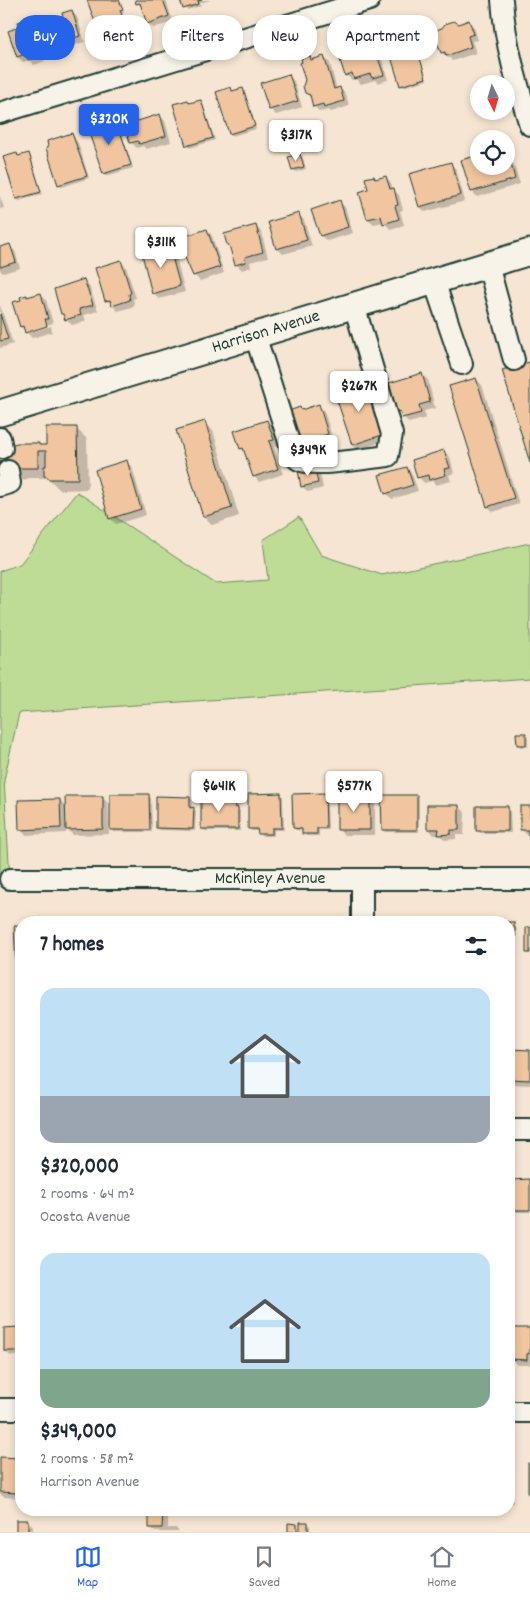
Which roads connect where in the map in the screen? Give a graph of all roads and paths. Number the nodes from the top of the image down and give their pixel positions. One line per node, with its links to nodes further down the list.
1 (369, 0): 3 (street)
2 (502, 0): 4 (street)
3 (0, 113)
4 (530, 125)
5 (530, 252): 6 (main road, Harrison Avenue)
6 (488, 265): 7 (main road, Harrison Avenue); 10 (street)
7 (434, 281): 8 (main road, Harrison Avenue); 11 (street)
8 (354, 306): 9 (main road, Harrison Avenue); 9 (street)
9 (255, 336): 12 (main road, Harrison Avenue)
10 (514, 360)
11 (462, 364)
12 (0, 413)
13 (10, 879): 15 (street, McKinley Avenue)
14 (530, 879): 15 (street, McKinley Avenue)
15 (362, 880): 16 (street)
16 (362, 916)
17 (515, 1130): 18 (street)
18 (530, 1130)
19 (0, 1409): 20 (street)
20 (15, 1409)
21 (515, 1412): 22 (street)
22 (530, 1412)

